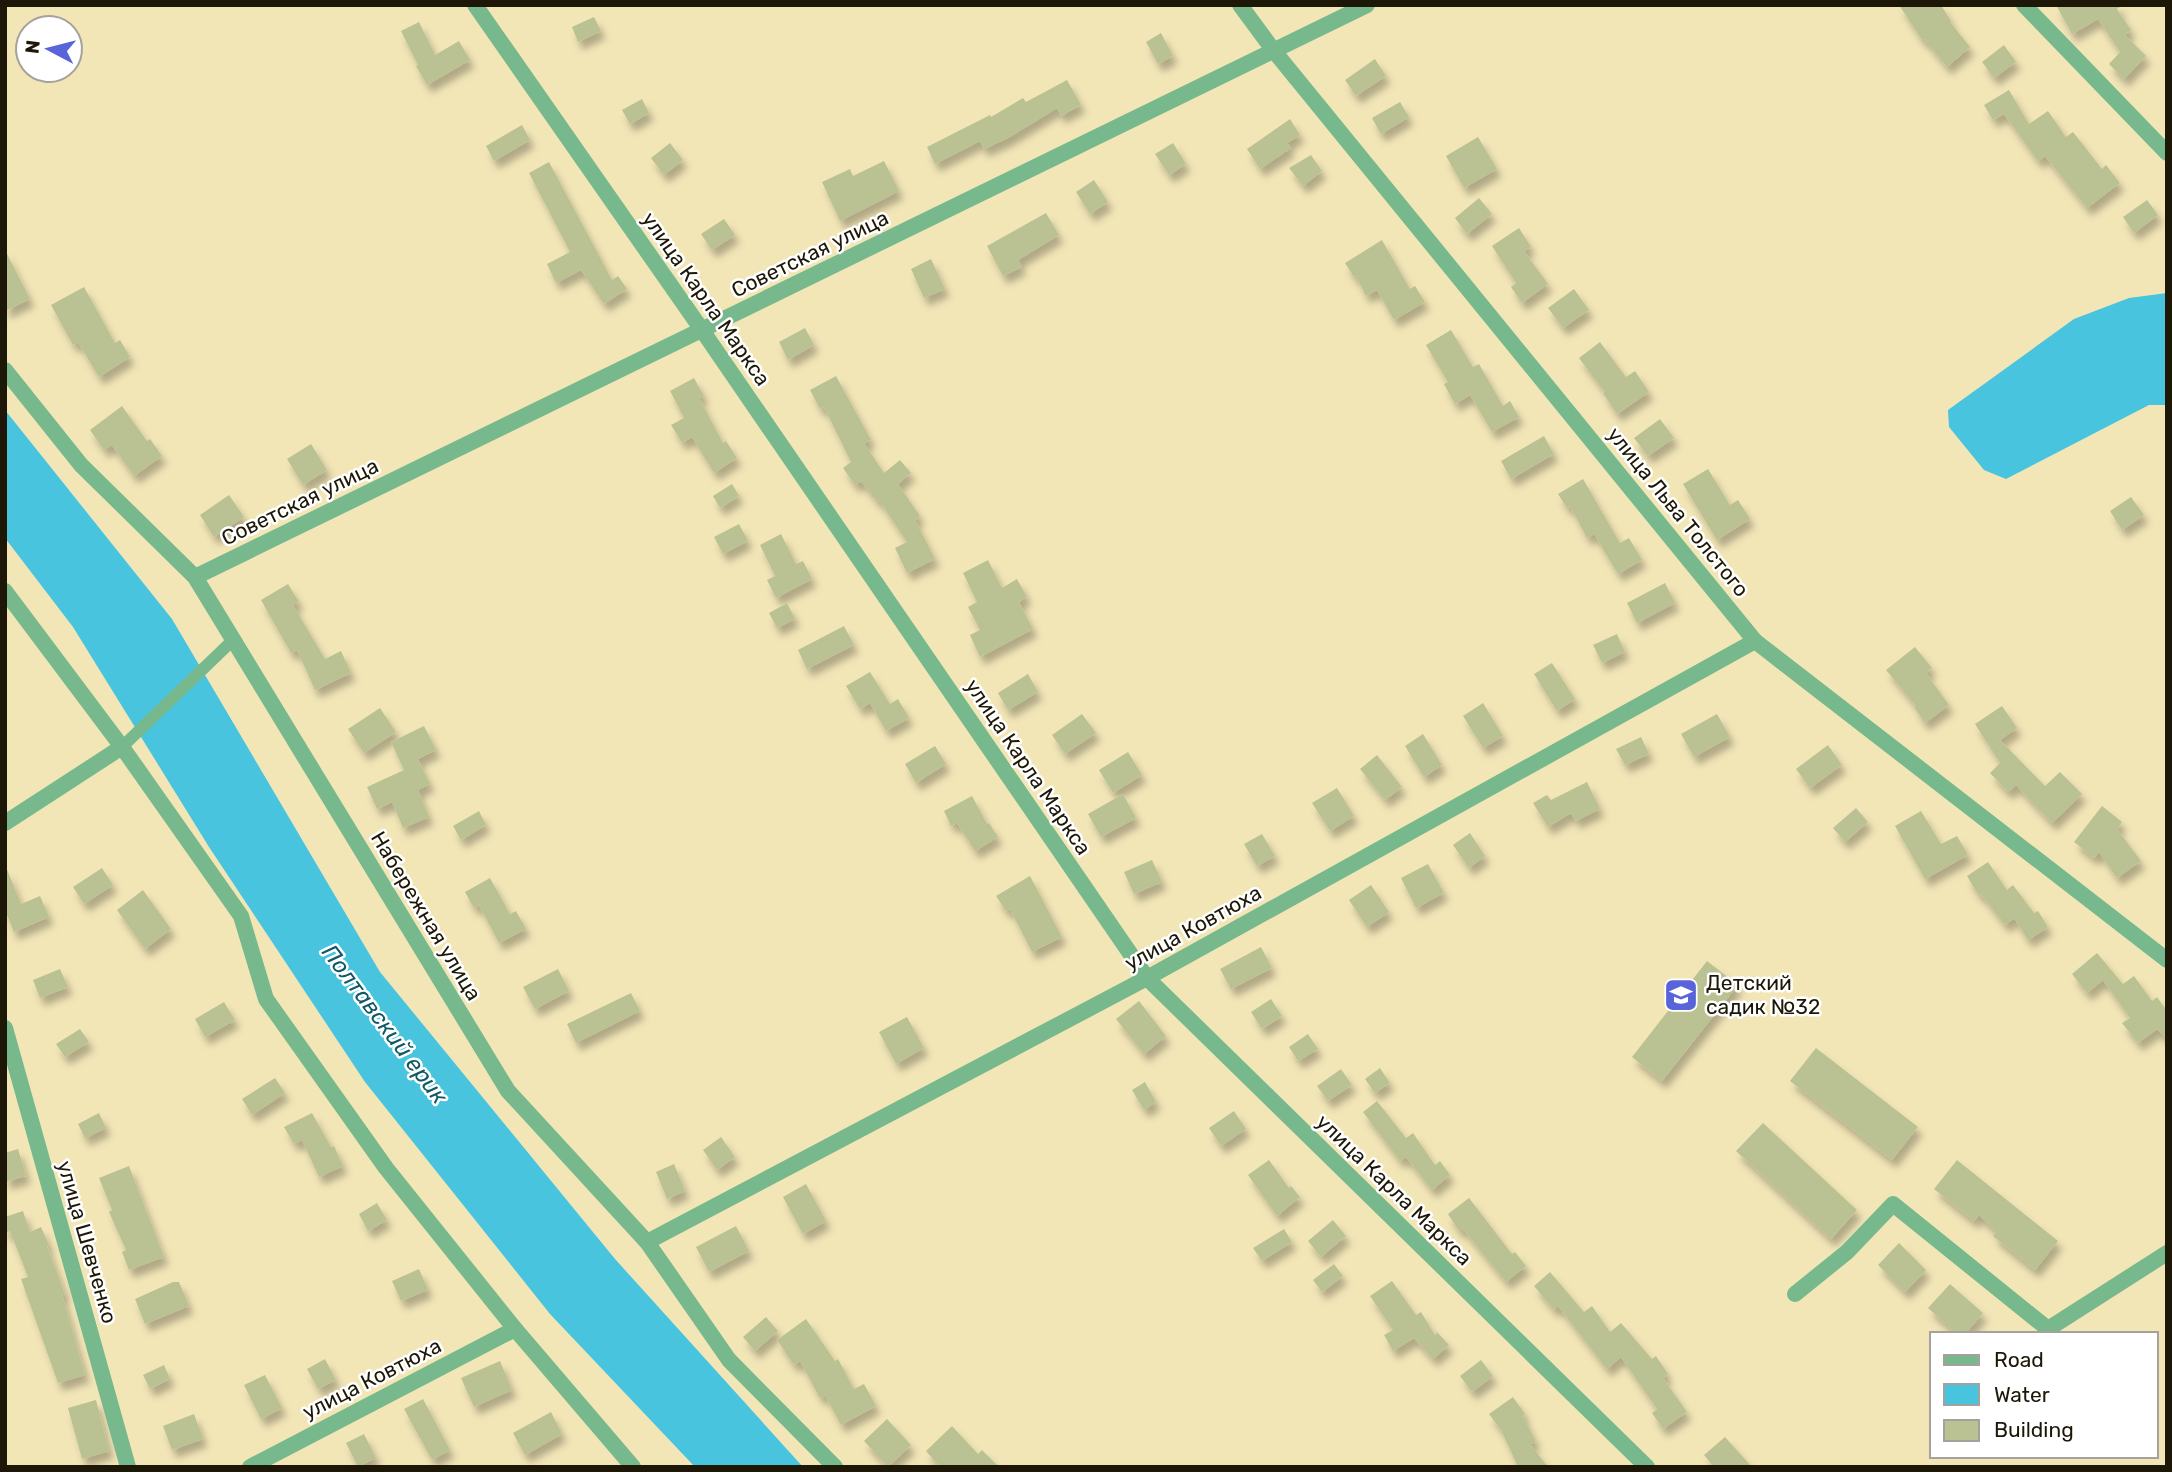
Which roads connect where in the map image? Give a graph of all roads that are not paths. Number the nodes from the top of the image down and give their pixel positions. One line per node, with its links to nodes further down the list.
1 (475, 5): 7 (street, улица Карла Маркса)
2 (1240, 5): 5 (street, улица Льва Толстого)
3 (1367, 5): 5 (street, Советская улица)
4 (2024, 5): 6 (street)
5 (1274, 51): 7 (street, Советская улица); 12 (street, улица Льва Толстого)
6 (2167, 153)
7 (702, 330): 9 (street, Советская улица); 16 (street, улица Карла Маркса)
8 (5, 370): 9 (street, Набережная улица)
9 (195, 577): 11 (street, Набережная улица)
10 (5, 591): 13 (street)
11 (233, 640): 13 (street); 18 (street, Набережная улица)
12 (1755, 640): 15 (street, улица Льва Толстого); 16 (street, улица Ковтюха)
13 (122, 747): 14 (street); 21 (street)
14 (5, 823)
15 (2167, 960)
16 (1147, 978): 18 (street, улица Ковтюха); 26 (street, улица Карла Маркса)
17 (5, 1028): 22 (street, улица Шевченко)
18 (647, 1242): 25 (street, Набережная улица)
19 (2167, 1253): 20 (street)
20 (1795, 1294)
21 (515, 1329): 23 (street, улица Ковтюха); 24 (street)
22 (128, 1467)
23 (250, 1467)
24 (633, 1467)
25 (835, 1467)
26 (1647, 1467)

